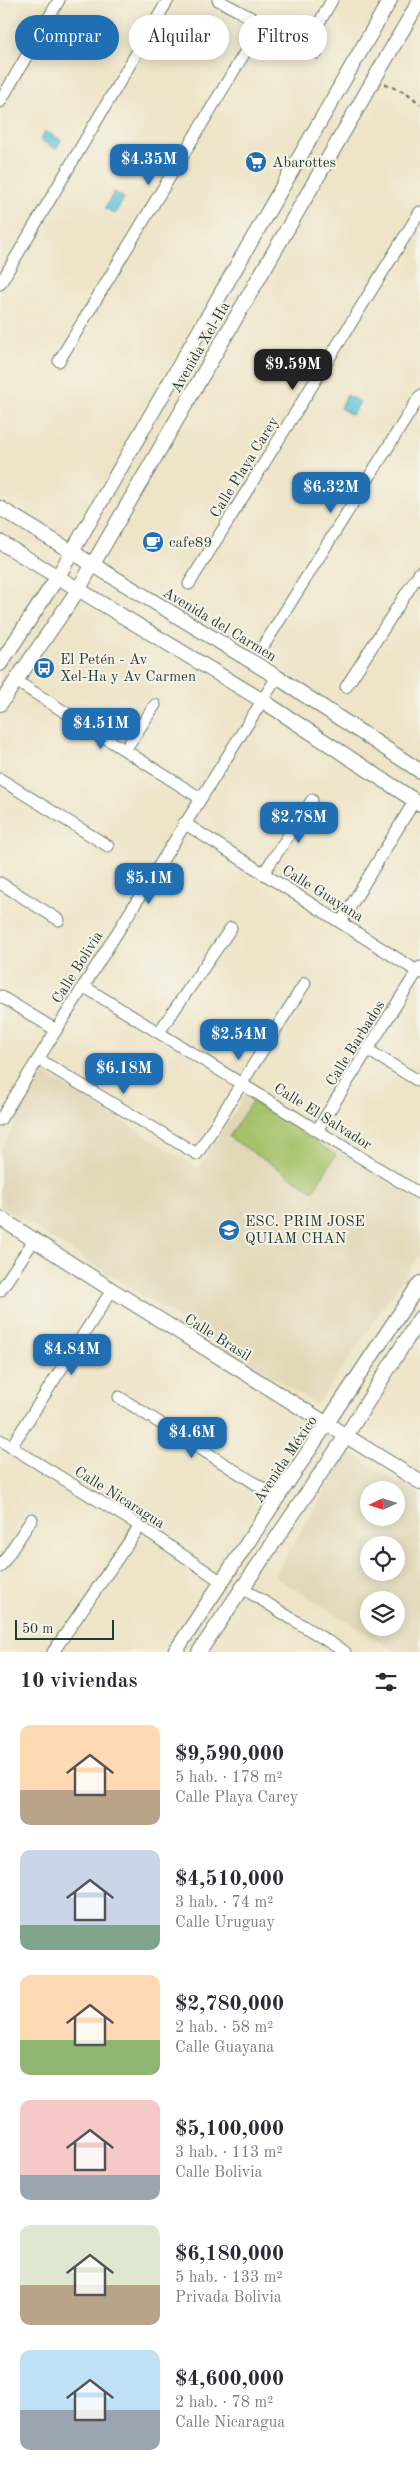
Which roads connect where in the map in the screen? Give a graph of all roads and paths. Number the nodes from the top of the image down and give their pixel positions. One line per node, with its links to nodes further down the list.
1 (59, 0): 11 (street)
2 (168, 0): 14 (street)
3 (218, 0): 7 (street)
4 (332, 0): 8 (street)
5 (390, 0): 20 (street, Avenida Xel-Ha)
6 (420, 0): 10 (street, Avenida Xel-Ha)
7 (246, 15)
8 (324, 15)
9 (240, 60): 15 (street)
10 (373, 80): 12 (path); 21 (street, Avenida Xel-Ha)
11 (0, 102)
12 (420, 104)
13 (420, 212): 24 (street, Calle Playa Carey)
14 (0, 282)
15 (59, 361)
16 (420, 396): 17 (street)
17 (415, 415): 26 (street)
18 (0, 508): 20 (street, Avenida del Carmen)
19 (0, 542): 23 (street)
20 (72, 553): 21 (street, Avenida del Carmen); 23 (street, Avenida Xel-Ha)
21 (92, 565): 25 (street, Avenida Xel-Ha); 28 (street, Avenida del Carmen)
22 (420, 572): 30 (street)
23 (57, 578): 25 (street); 27 (street, Avenida Xel-Ha)
24 (189, 584)
25 (78, 590): 29 (street, Avenida Xel-Ha); 31 (street)
26 (264, 645)
27 (0, 664)
28 (278, 677): 31 (street, Calle Bolivia); 35 (street, Avenida del Carmen)
29 (16, 680): 32 (street, Avenida Xel-Ha); 34 (street)
30 (346, 687)
31 (263, 701): 37 (street, Calle Bolivia); 39 (street)
32 (0, 704)
33 (155, 705): 34 (street)
34 (125, 750): 37 (street)
35 (420, 771)
36 (0, 779): 41 (street)
37 (200, 798): 40 (street, Calle Bolivia)
38 (312, 800): 42 (street)
39 (417, 802): 45 (street)
40 (184, 823): 42 (street, Calle Guayana); 49 (street, Calle Bolivia)
41 (108, 846)
42 (263, 874): 45 (street, Calle Guayana)
43 (0, 883): 44 (street)
44 (59, 920)
45 (341, 922): 47 (street, Calle Guayana)
46 (231, 928): 52 (street)
47 (419, 971): 53 (street, Calle Barbados)
48 (305, 983): 56 (street)
49 (83, 986): 51 (street, Calle Bolivia); 52 (street, Calle El Salvador)
50 (0, 996): 51 (street)
51 (56, 1030): 54 (street, Calle Bolivia)
52 (159, 1032): 56 (street, Calle El Salvador)
53 (368, 1050): 55 (street); 58 (street, Calle Barbados)
54 (38, 1059): 56 (street); 57 (street, Calle Bolivia)
55 (420, 1082)
56 (241, 1083): 58 (street, Calle El Salvador)
57 (0, 1120)
58 (317, 1130): 59 (street, Calle El Salvador)
59 (420, 1194)
60 (0, 1218): 61 (street, Calle Brasil)
61 (34, 1240): 63 (street, Calle Brasil); 64 (street)
62 (420, 1283): 67 (street, Avenida México)
63 (112, 1290): 67 (street, Calle Brasil); 70 (street)
64 (0, 1291)
65 (420, 1318): 68 (street)
66 (119, 1397): 72 (street)
67 (328, 1425): 68 (street, Calle Brasil); 72 (street, Avenida México)
68 (346, 1436): 71 (street, Calle Brasil); 77 (street)
69 (0, 1440): 70 (street, Calle Nicaragua)
70 (11, 1447): 74 (street, Calle Nicaragua)
71 (420, 1481)
72 (278, 1498): 76 (street, Avenida México)
73 (32, 1519): 75 (street)
74 (140, 1526): 76 (street, Calle Nicaragua); 78 (street)
75 (0, 1566)
76 (222, 1582): 79 (street, Avenida México)
77 (241, 1587): 80 (street); 81 (street)
78 (53, 1652)
79 (175, 1652)
80 (199, 1652)
81 (345, 1652)

